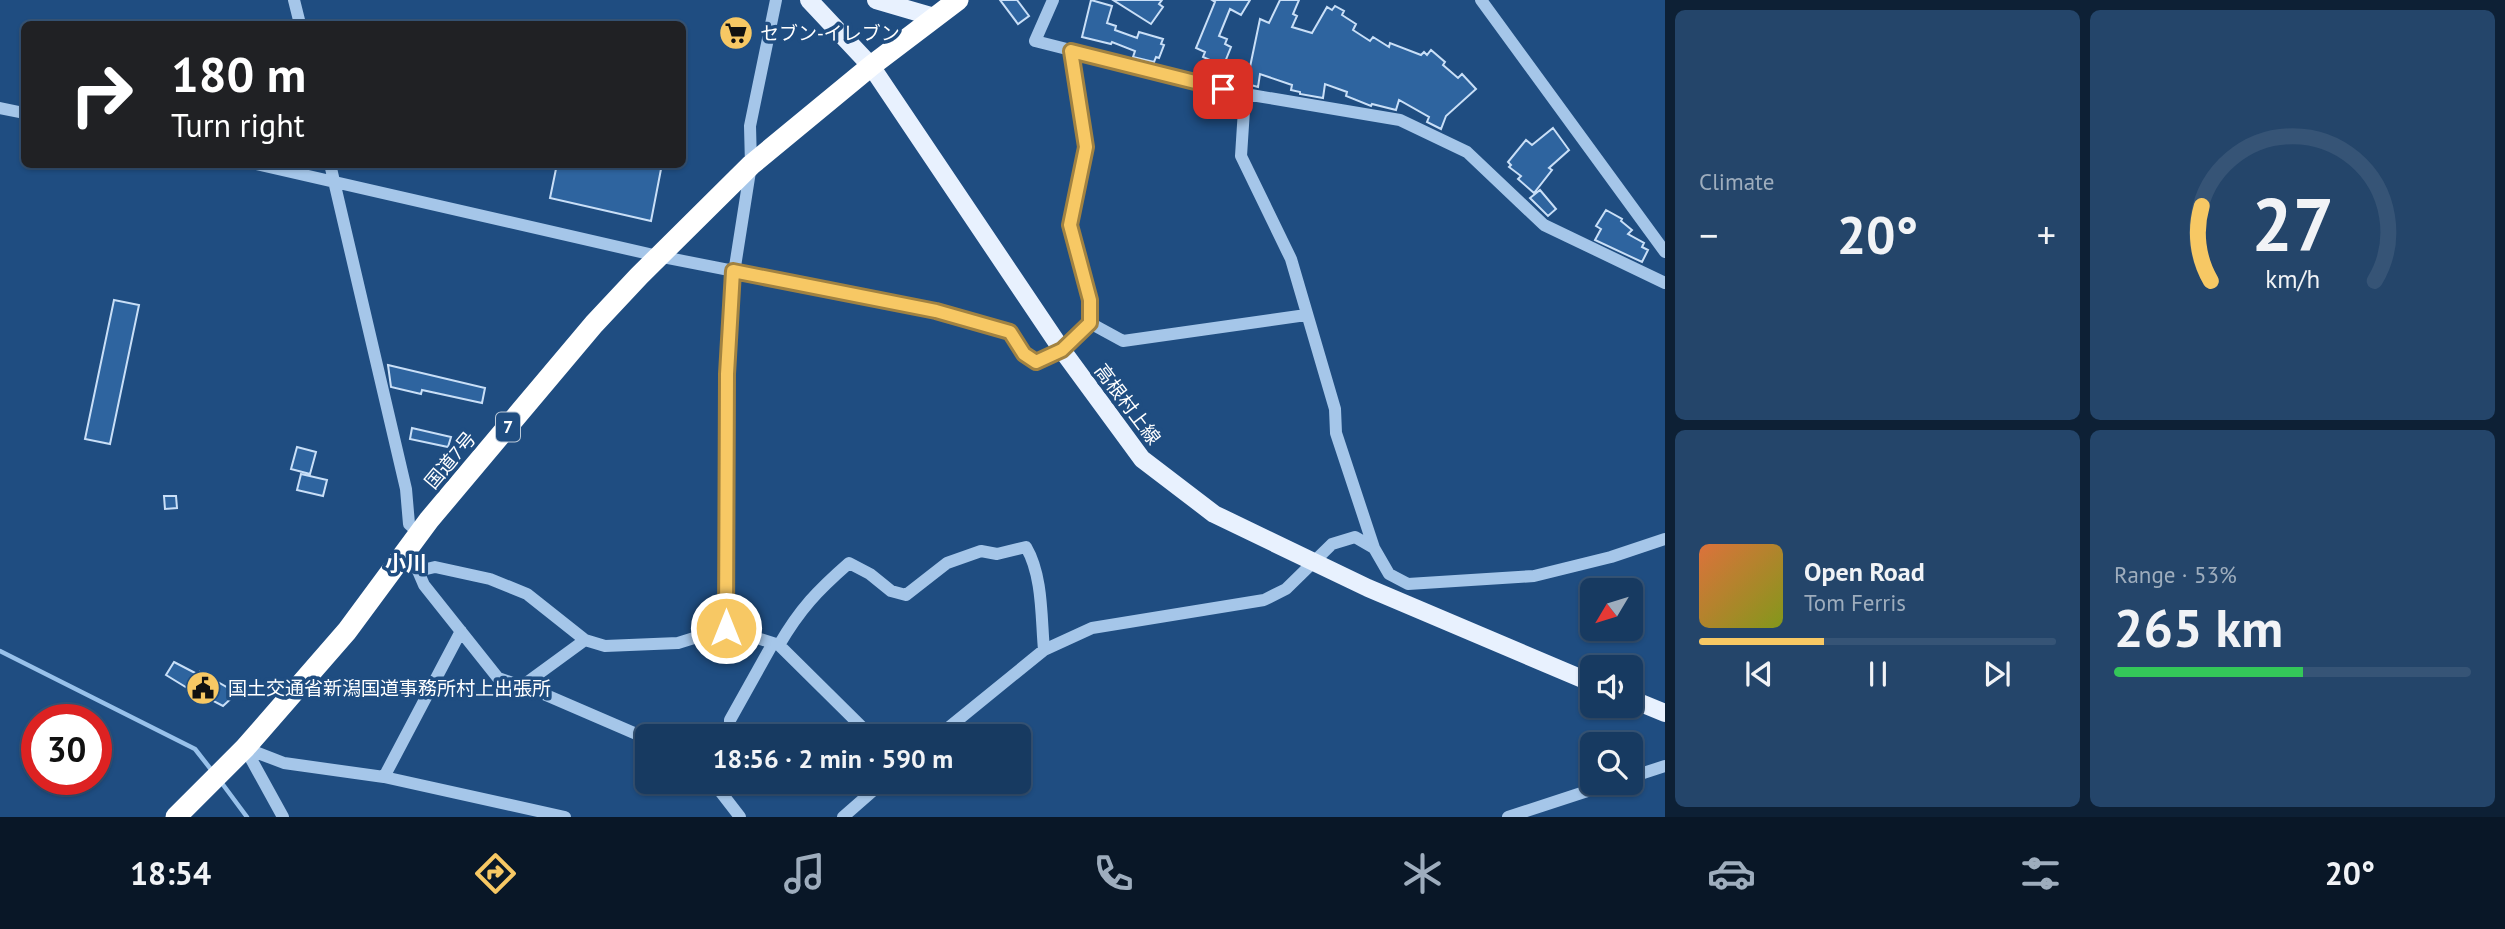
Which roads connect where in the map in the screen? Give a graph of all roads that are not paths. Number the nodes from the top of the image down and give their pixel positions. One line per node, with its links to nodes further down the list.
1 (294, 0): 9 (street)
2 (776, 0): 15 (street)
3 (809, 0): 11 (main road, 高根村上線)
4 (876, 0): 8 (main road)
5 (958, 0): 8 (highway, 7)
6 (1053, 0): 10 (street)
7 (1481, 0): 19 (street)
8 (934, 17): 11 (highway, 7)
9 (299, 21)
10 (1071, 51): 12 (street); 24 (street)
11 (871, 66): 15 (highway, 国道7号 / 7); 25 (main road, 高根村上線)
12 (1245, 94): 22 (street); 23 (street)
13 (0, 108): 14 (street)
14 (21, 112)
15 (751, 165): 20 (highway, 国道7号 / 7); 21 (street)
16 (273, 168): 18 (street)
17 (330, 168): 18 (street)
18 (332, 182): 20 (street); 26 (street)
19 (1665, 253)
20 (658, 256): 21 (street); 26 (highway, 国道7号 / 7)
21 (733, 271): 25 (street); 32 (street)
22 (1665, 283)
23 (1306, 315): 24 (street); 28 (street)
24 (1090, 323): 25 (street)
25 (1062, 350): 30 (main road, 高根村上線)
26 (420, 534): 29 (highway, 国道7号 / 7)
27 (1665, 539): 28 (street)
28 (1374, 548): 30 (street)
29 (403, 556): 31 (street); 45 (highway, 国道7号 / 7)
30 (1315, 563): 36 (street); 37 (main road, 高根村上線)
31 (418, 571): 33 (street); 34 (street)
32 (726, 628): 34 (street); 35 (street)
33 (461, 631): 38 (street); 48 (street)
34 (585, 640): 38 (street)
35 (776, 644): 36 (street); 41 (street); 42 (street)
36 (1044, 650): 43 (street)
37 (1580, 678)
38 (522, 686): 44 (street)
39 (1643, 704): 40 (main road)
40 (1665, 713)
41 (730, 724)
42 (859, 724)
43 (953, 724)
44 (635, 733)
45 (245, 748): 48 (street); 52 (highway, 国道7号 / 7); 53 (street)
46 (1665, 766): 47 (street)
47 (1643, 773)
48 (384, 778): 54 (street)
49 (1580, 793): 57 (street)
50 (723, 794): 55 (street)
51 (869, 794): 56 (street)
52 (176, 817)
53 (283, 817)
54 (565, 817)
55 (740, 817)
56 (842, 817)
57 (1508, 817)

